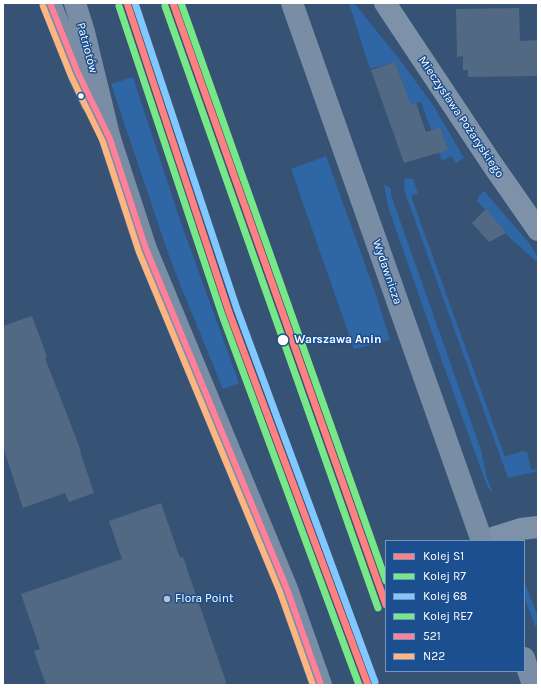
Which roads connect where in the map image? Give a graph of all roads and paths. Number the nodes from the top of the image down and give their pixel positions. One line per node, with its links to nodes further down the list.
1 (50, 3): 5 (main road, Patriotów)
2 (75, 3): 5 (main road, Patriotów)
3 (292, 3): 8 (main road, Wydawnicza)
4 (385, 3): 6 (street, Mieczysława Pożaryskiego)
5 (110, 139): 11 (main road, Patriotów)
6 (538, 230)
7 (538, 527): 9 (street)
8 (482, 540)
9 (485, 540)
10 (525, 661): 12 (main road)
11 (321, 685)
12 (533, 685)

